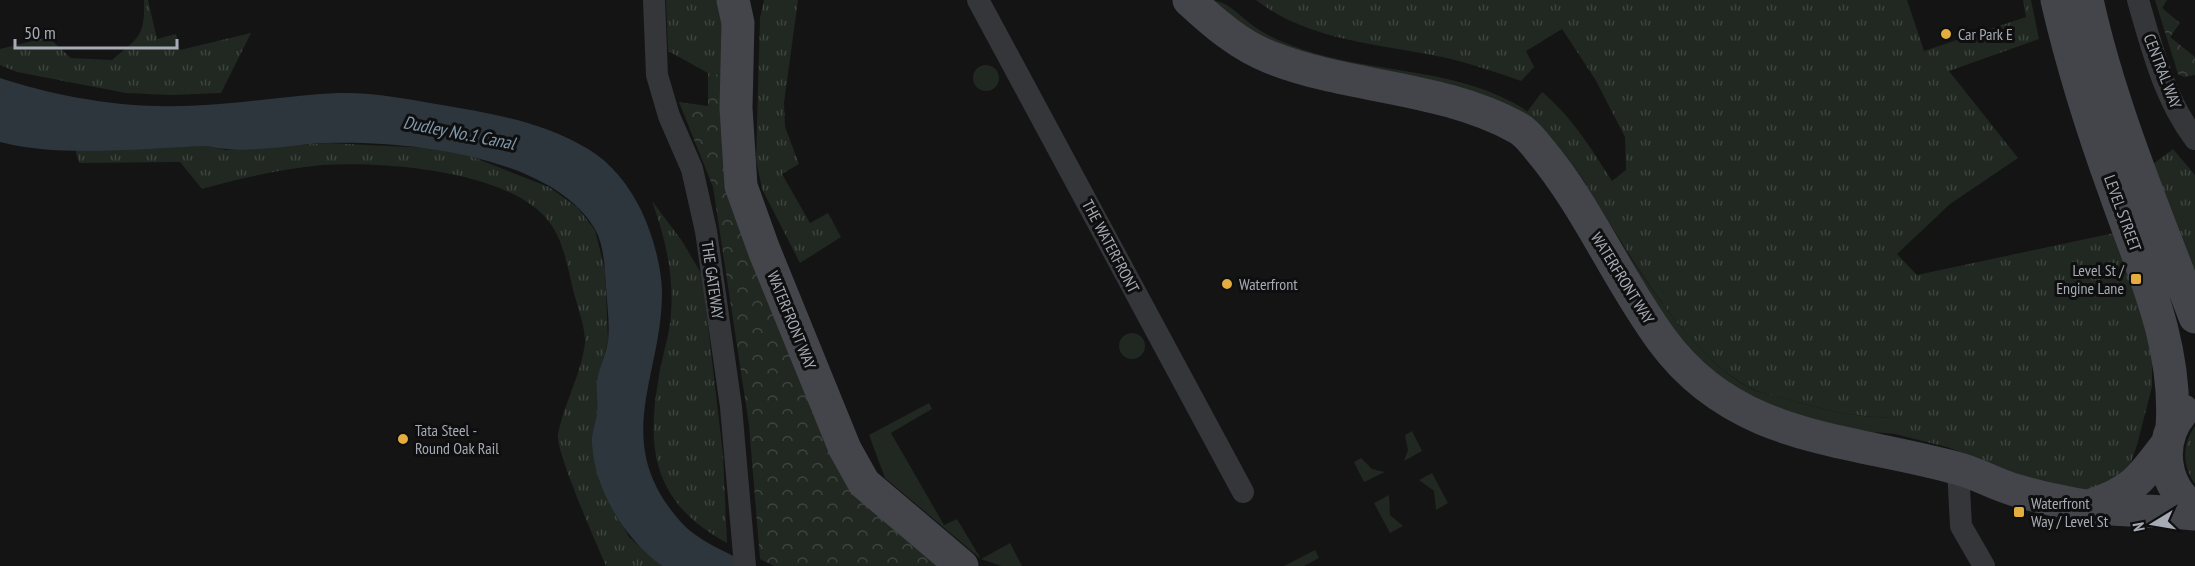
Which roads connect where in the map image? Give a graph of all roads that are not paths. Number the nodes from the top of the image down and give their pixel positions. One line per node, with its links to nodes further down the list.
1 (654, 0): 17 (street, THE GATEWAY)
2 (978, 0): 13 (street, THE WATERFRONT)
3 (1189, 0): 12 (street, WATERFRONT WAY)
4 (2057, 0): 11 (street, LEVEL STREET)
5 (2087, 0): 9 (street, LEVEL STREET)
6 (2138, 0): 8 (street, CENTRAL WAY)
7 (739, 8): 18 (street, WATERFRONT WAY)
8 (2195, 139)
9 (2195, 317)
10 (2195, 401): 11 (street)
11 (2169, 436): 14 (street); 15 (street, LEVEL STREET)
12 (1958, 468): 14 (street, WATERFRONT WAY); 19 (street)
13 (1243, 492)
14 (2090, 506): 16 (street, WATERFRONT WAY)
15 (2195, 509)
16 (2195, 514)
17 (746, 566)
18 (962, 566)
19 (1984, 566)

